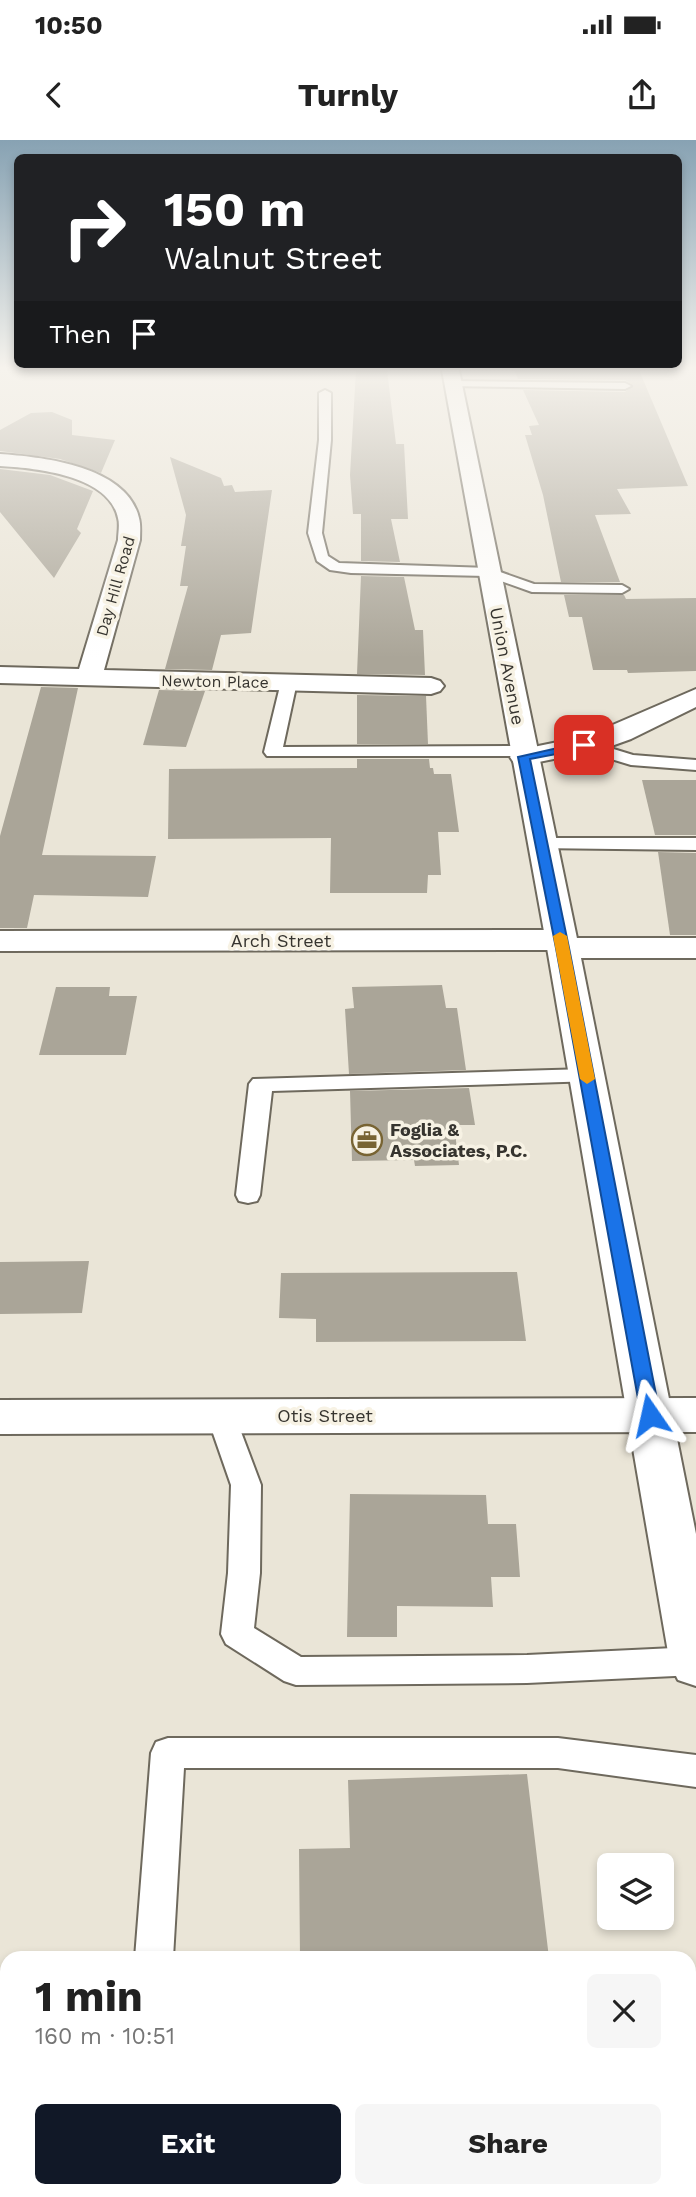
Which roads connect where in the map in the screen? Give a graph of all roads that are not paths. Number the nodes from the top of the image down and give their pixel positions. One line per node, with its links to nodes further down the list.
1 (41, 466): 7 (street, Day Hill Road)
2 (322, 466): 4 (lane)
3 (468, 466): 4 (street, Union Avenue)
4 (489, 572): 5 (lane); 12 (street, Union Avenue)
5 (622, 589)
6 (0, 675): 7 (street, Newton Place)
7 (89, 678): 8 (street, Newton Place)
8 (289, 682): 9 (street, Newton Place); 12 (lane)
9 (431, 686)
10 (696, 697): 11 (street)
11 (584, 745): 12 (street); 13 (lane)
12 (523, 754): 14 (street, Union Avenue)
13 (696, 765)
14 (542, 844): 15 (lane); 17 (street, Union Avenue)
15 (696, 844)
16 (0, 941): 17 (street, Arch Street)
17 (562, 944): 18 (street, Arch Street); 19 (street, Union Avenue)
18 (696, 948)
19 (587, 1076): 20 (lane); 21 (street, Union Avenue)
20 (248, 1195)
21 (673, 1415): 22 (street, Otis Street); 24 (street, Union Avenue)
22 (221, 1416): 23 (street, Otis Street); 24 (lane)
23 (0, 1417)
24 (694, 1646)
25 (696, 1771): 26 (lane)
26 (154, 1951)

